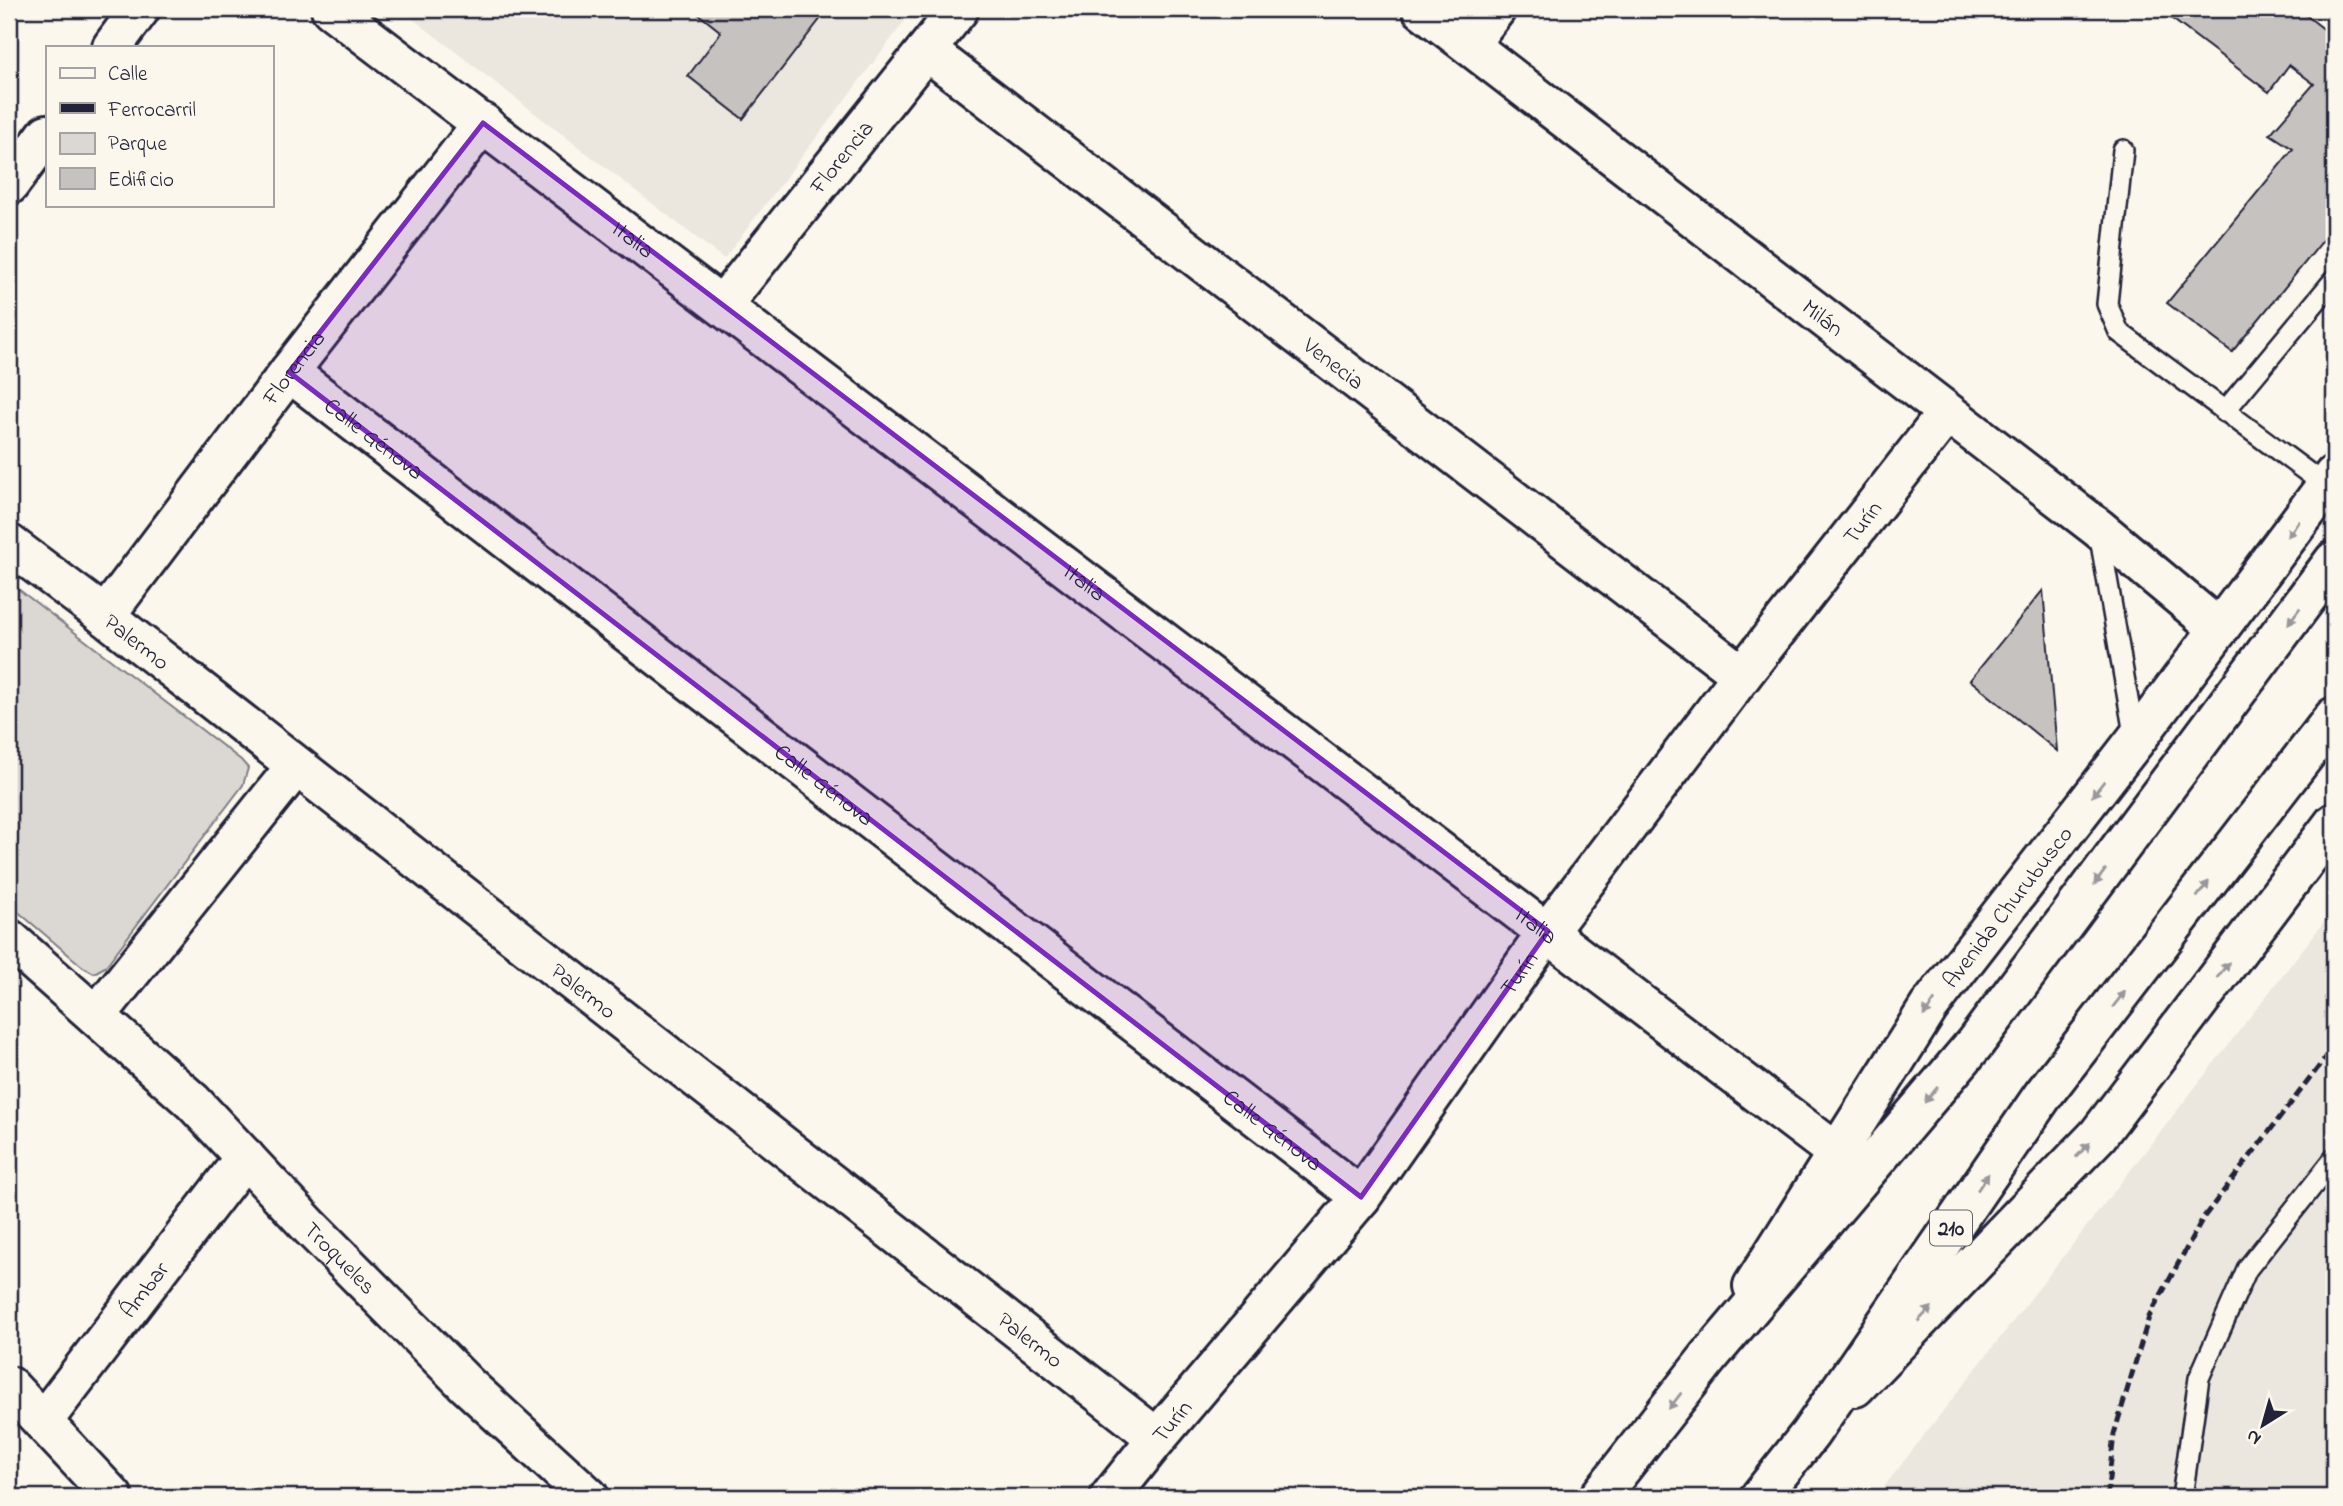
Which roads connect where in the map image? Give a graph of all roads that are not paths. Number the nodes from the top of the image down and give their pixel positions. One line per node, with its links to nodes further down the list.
1 (140, 9): 7 (main road)
2 (331, 9): 9 (main road, Italia)
3 (959, 9): 8 (main road, Florencia)
4 (1422, 9): 6 (main road, Milán)
5 (1496, 9): 6 (main road)
6 (1469, 44): 17 (main road, Milán)
7 (113, 46)
8 (927, 51): 14 (main road, Florencia); 24 (main road, Venecia)
9 (484, 123): 14 (main road, Italia); 15 (main road, Florencia)
10 (46, 135): 12 (main road)
11 (2123, 150): 16 (lane)
12 (11, 178)
13 (2334, 280): 16 (lane)
14 (723, 304): 29 (main road, Italia)
15 (289, 372): 22 (main road, Florencia); 35 (main road, Calle Génova)
16 (2224, 412): 18 (lane)
17 (1947, 413): 19 (main road, Milán); 24 (main road, Turín)
18 (2330, 481): 23 (main road, Avenida Churubusco, one-way to 23)
19 (2098, 528): 23 (main road, Milán); 26 (lane)
20 (9, 544): 22 (main road, Palermo)
21 (2334, 561): 36 (main road, Avenida Churubusco, one-way to 36)
22 (105, 616): 27 (main road, Palermo)
23 (2219, 629): 26 (main road, Avenida Churubusco)
24 (1742, 675): 29 (main road, Turín)
25 (2334, 717): 39 (main road, 210, one-way to 25)
26 (2135, 741): 32 (main road, Avenida Churubusco, one-way to 32)
27 (296, 766): 31 (main road); 40 (main road, Palermo)
28 (2334, 823): 39 (main road, one-way to 28)
29 (1548, 931): 32 (main road, Italia); 35 (main road, Turín)
30 (9, 939): 31 (main road, Troqueles)
31 (96, 1016): 33 (main road, Troqueles)
32 (1838, 1153): 36 (main road, Avenida Churubusco)
33 (245, 1157): 38 (main road, Ámbar); 42 (main road, Troqueles)
34 (2334, 1159): 46 (lane)
35 (1361, 1197): 40 (main road, Turín)
36 (1708, 1358): 44 (main road, Avenida Churubusco, one-way to 44)
37 (9, 1387): 38 (main road)
38 (43, 1421): 41 (main road)
39 (1810, 1434): 45 (main road, 210)
40 (1157, 1438): 43 (main road, Turín)
41 (113, 1497)
42 (589, 1497)
43 (1111, 1497)
44 (1599, 1497)
45 (1760, 1497)
46 (2182, 1497)

